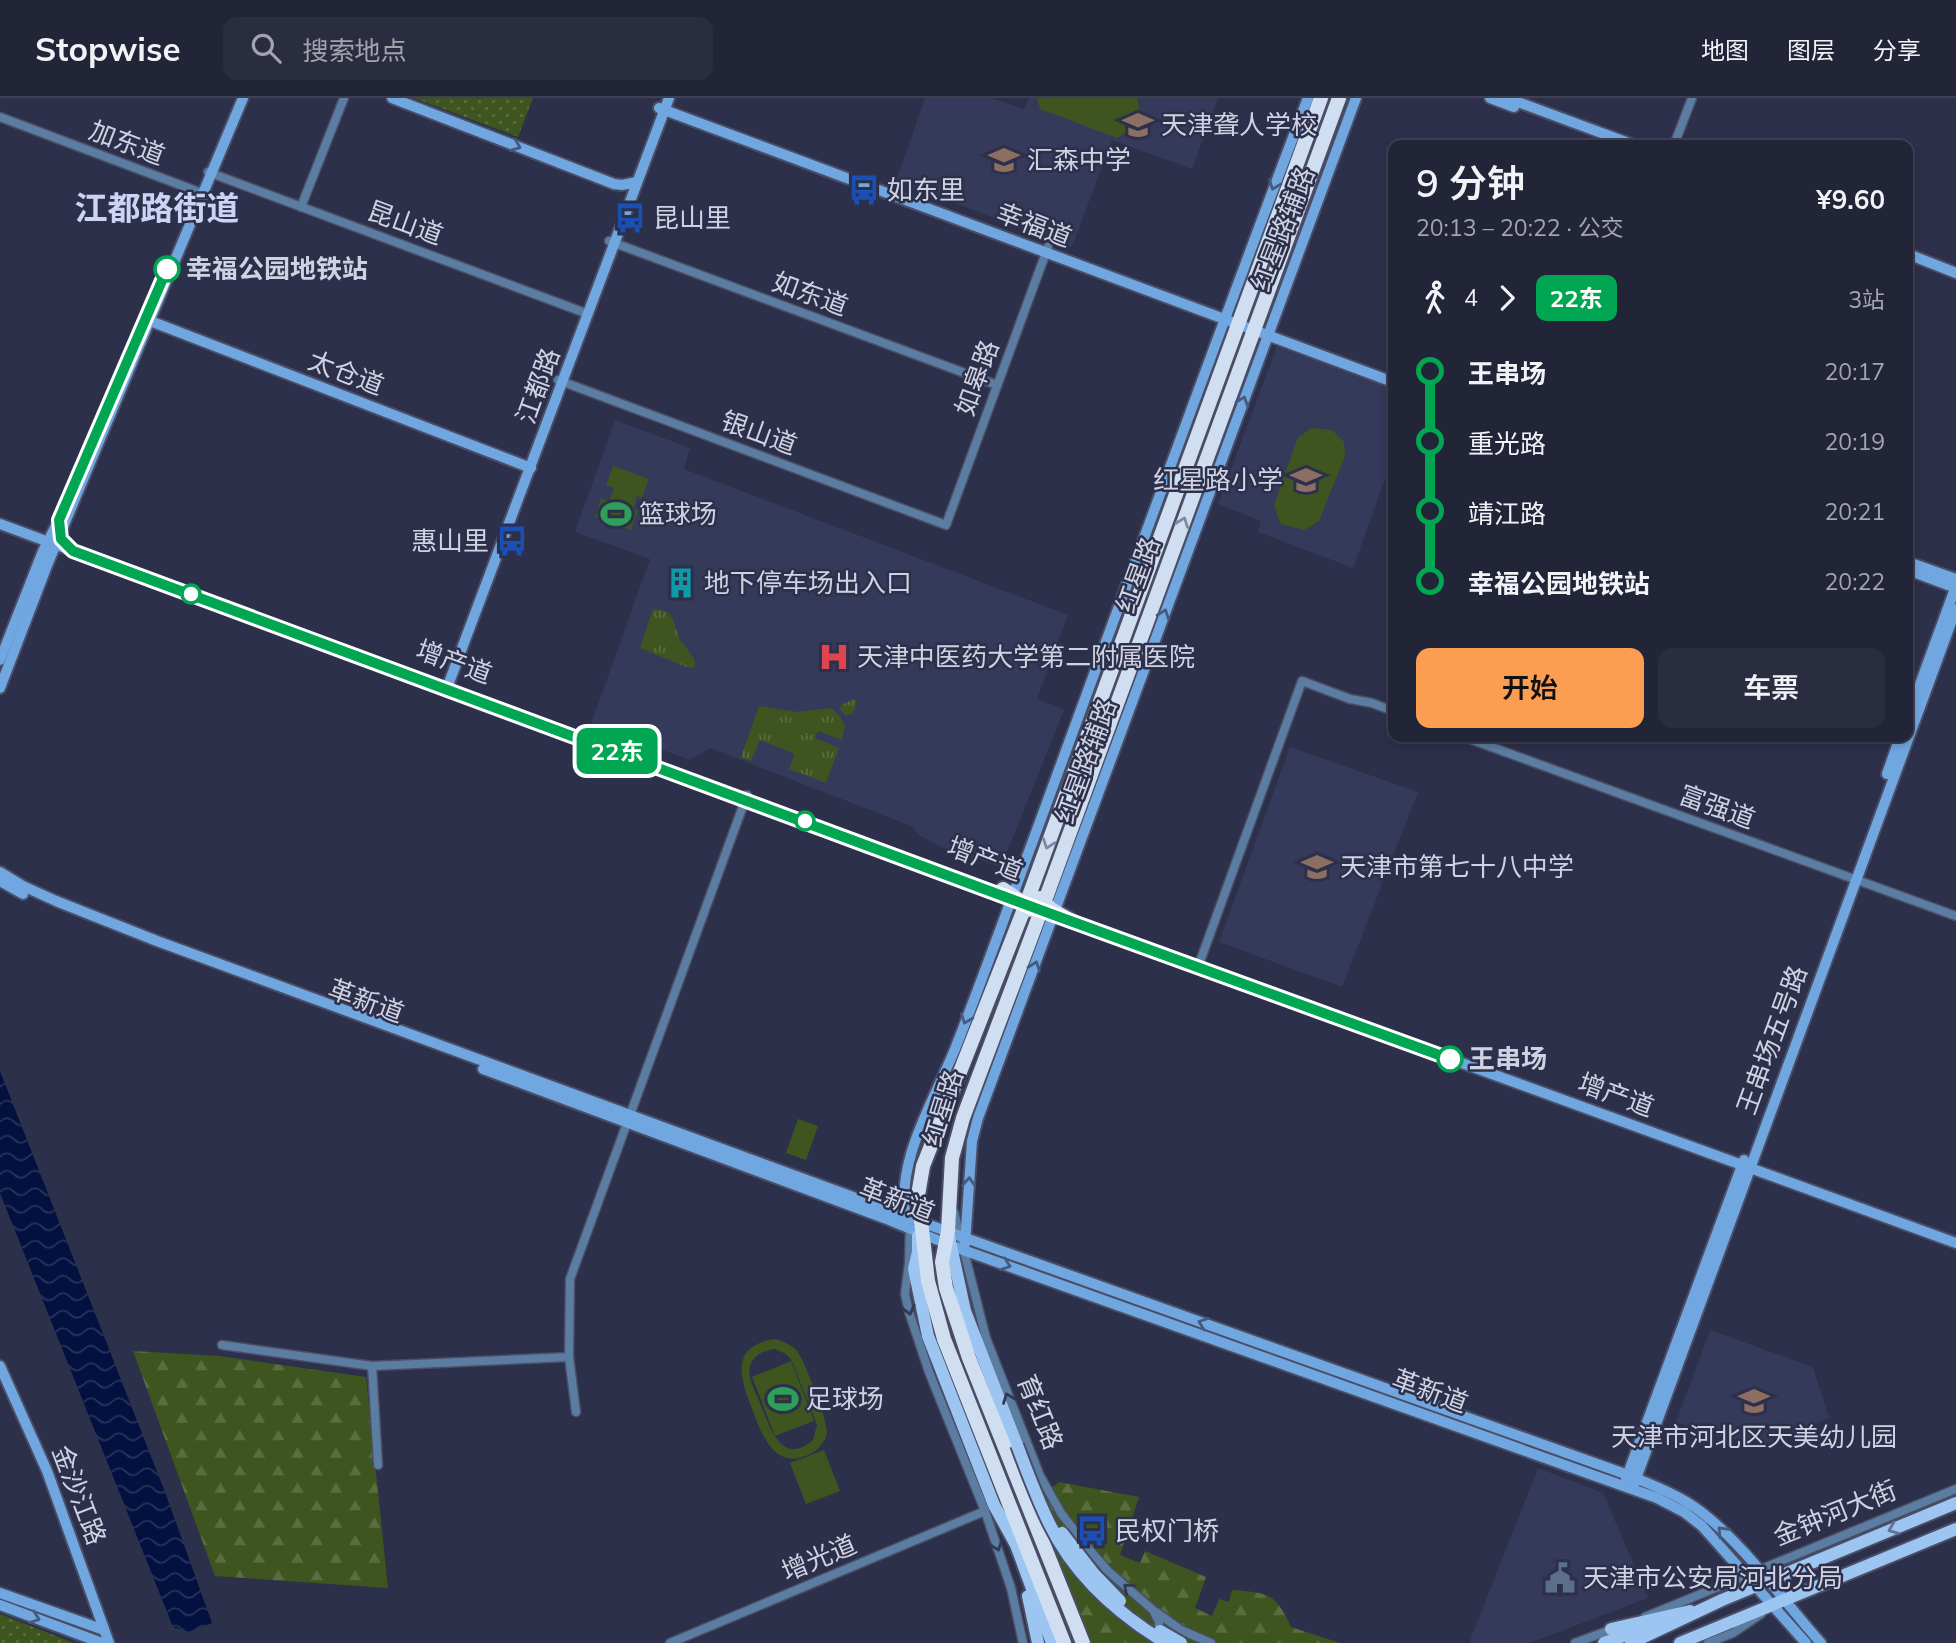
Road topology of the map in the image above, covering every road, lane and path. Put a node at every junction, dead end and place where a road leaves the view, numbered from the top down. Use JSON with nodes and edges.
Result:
{"nodes":[{"id":1,"x":241,"y":98,"type":"edge"},
{"id":2,"x":344,"y":98,"type":"edge"},
{"id":3,"x":392,"y":98,"type":"edge"},
{"id":4,"x":1308,"y":98,"type":"edge"},
{"id":5,"x":1321,"y":98,"type":"edge"},
{"id":6,"x":1339,"y":98,"type":"edge"},
{"id":7,"x":1356,"y":98,"type":"edge"},
{"id":8,"x":1490,"y":98,"type":"edge"},
{"id":9,"x":1507,"y":98,"type":"edge"},
{"id":10,"x":1692,"y":98,"type":"edge"},
{"id":11,"x":666,"y":106,"type":"edge"},
{"id":12,"x":0,"y":117,"type":"edge"},
{"id":13,"x":1603,"y":140,"type":"edge"},
{"id":14,"x":1620,"y":140,"type":"edge"},
{"id":15,"x":1676,"y":140,"type":"edge"},
{"id":16,"x":210,"y":173,"type":"junction"},
{"id":17,"x":634,"y":183,"type":"junction"},
{"id":18,"x":614,"y":184,"type":"junction"},
{"id":19,"x":199,"y":192,"type":"junction"},
{"id":20,"x":624,"y":201,"type":"junction"},
{"id":21,"x":301,"y":207,"type":"junction"},
{"id":22,"x":612,"y":242,"type":"junction"},
{"id":23,"x":1913,"y":249,"type":"edge"},
{"id":24,"x":1047,"y":250,"type":"junction"},
{"id":25,"x":1913,"y":256,"type":"edge"},
{"id":26,"x":1956,"y":265,"type":"edge"},
{"id":27,"x":1956,"y":273,"type":"edge"},
{"id":28,"x":585,"y":313,"type":"junction"},
{"id":29,"x":1231,"y":319,"type":"junction"},
{"id":30,"x":147,"y":320,"type":"junction"},
{"id":31,"x":1253,"y":328,"type":"junction"},
{"id":32,"x":1268,"y":334,"type":"junction"},
{"id":33,"x":1388,"y":374,"type":"edge"},
{"id":34,"x":561,"y":381,"type":"junction"},
{"id":35,"x":1388,"y":381,"type":"edge"},
{"id":36,"x":997,"y":385,"type":"junction"},
{"id":37,"x":529,"y":467,"type":"junction"},
{"id":38,"x":0,"y":521,"type":"edge"},
{"id":39,"x":62,"y":522,"type":"junction"},
{"id":40,"x":946,"y":525,"type":"joint"},
{"id":41,"x":60,"y":543,"type":"junction"},
{"id":42,"x":44,"y":561,"type":"junction"},
{"id":43,"x":1913,"y":564,"type":"edge"},
{"id":44,"x":1913,"y":572,"type":"edge"},
{"id":45,"x":1956,"y":585,"type":"edge"},
{"id":46,"x":1956,"y":609,"type":"edge"},
{"id":47,"x":0,"y":660,"type":"edge"},
{"id":48,"x":446,"y":681,"type":"junction"},
{"id":49,"x":0,"y":688,"type":"edge"},
{"id":50,"x":1913,"y":703,"type":"edge"},
{"id":51,"x":1388,"y":709,"type":"edge"},
{"id":52,"x":1913,"y":721,"type":"edge"},
{"id":53,"x":1478,"y":742,"type":"edge"},
{"id":54,"x":1898,"y":742,"type":"edge"},
{"id":55,"x":1905,"y":742,"type":"edge"},
{"id":56,"x":746,"y":797,"type":"junction"},
{"id":57,"x":0,"y":872,"type":"edge"},
{"id":58,"x":1852,"y":879,"type":"junction"},
{"id":59,"x":1035,"y":880,"type":"junction"},
{"id":60,"x":0,"y":881,"type":"edge"},
{"id":61,"x":1029,"y":901,"type":"junction"},
{"id":62,"x":1956,"y":916,"type":"edge"},
{"id":63,"x":1070,"y":918,"type":"joint"},
{"id":64,"x":1199,"y":965,"type":"junction"},
{"id":65,"x":627,"y":1119,"type":"junction"},
{"id":66,"x":1746,"y":1164,"type":"junction"},
{"id":67,"x":915,"y":1225,"type":"junction"},
{"id":68,"x":954,"y":1239,"type":"junction"},
{"id":69,"x":1956,"y":1240,"type":"edge"},
{"id":70,"x":965,"y":1250,"type":"junction"},
{"id":71,"x":222,"y":1345,"type":"dead end"},
{"id":72,"x":975,"y":1356,"type":"junction"},
{"id":73,"x":569,"y":1357,"type":"junction"},
{"id":74,"x":0,"y":1366,"type":"edge"},
{"id":75,"x":372,"y":1366,"type":"junction"},
{"id":76,"x":947,"y":1366,"type":"junction"},
{"id":77,"x":0,"y":1375,"type":"edge"},
{"id":78,"x":576,"y":1412,"type":"dead end"},
{"id":79,"x":378,"y":1465,"type":"dead end"},
{"id":80,"x":1630,"y":1482,"type":"junction"},
{"id":81,"x":1956,"y":1489,"type":"edge"},
{"id":82,"x":1040,"y":1500,"type":"junction"},
{"id":83,"x":1956,"y":1503,"type":"edge"},
{"id":84,"x":985,"y":1511,"type":"junction"},
{"id":85,"x":1956,"y":1529,"type":"edge"},
{"id":86,"x":1016,"y":1545,"type":"junction"},
{"id":87,"x":1752,"y":1572,"type":"junction"},
{"id":88,"x":1762,"y":1584,"type":"junction"},
{"id":89,"x":0,"y":1592,"type":"edge"},
{"id":90,"x":1779,"y":1603,"type":"junction"},
{"id":91,"x":0,"y":1605,"type":"edge"},
{"id":92,"x":1701,"y":1609,"type":"junction"},
{"id":93,"x":1153,"y":1610,"type":"junction"},
{"id":94,"x":1795,"y":1623,"type":"junction"},
{"id":95,"x":1724,"y":1626,"type":"junction"},
{"id":96,"x":1178,"y":1628,"type":"junction"},
{"id":97,"x":1812,"y":1628,"type":"dead end"},
{"id":98,"x":1611,"y":1629,"type":"junction"},
{"id":99,"x":70,"y":1631,"type":"junction"},
{"id":100,"x":1162,"y":1638,"type":"edge"},
{"id":101,"x":103,"y":1639,"type":"edge"},
{"id":102,"x":1805,"y":1640,"type":"edge"},
{"id":103,"x":89,"y":1643,"type":"edge"},
{"id":104,"x":670,"y":1643,"type":"edge"},
{"id":105,"x":1023,"y":1643,"type":"edge"},
{"id":106,"x":1038,"y":1643,"type":"edge"},
{"id":107,"x":1052,"y":1643,"type":"edge"},
{"id":108,"x":1064,"y":1643,"type":"edge"},
{"id":109,"x":1083,"y":1643,"type":"edge"},
{"id":110,"x":1153,"y":1643,"type":"edge"},
{"id":111,"x":1181,"y":1643,"type":"edge"},
{"id":112,"x":1211,"y":1643,"type":"edge"},
{"id":113,"x":1575,"y":1643,"type":"edge"},
{"id":114,"x":1604,"y":1643,"type":"edge"},
{"id":115,"x":1631,"y":1643,"type":"edge"},
{"id":116,"x":1680,"y":1643,"type":"edge"},
{"id":117,"x":1689,"y":1643,"type":"edge"},
{"id":118,"x":1708,"y":1643,"type":"edge"},
{"id":119,"x":1821,"y":1643,"type":"edge"}],
"edges":[{"from":1,"to":16,"type":"street"},
{"from":2,"to":21,"type":"street"},
{"from":3,"to":18,"type":"street","one_way":true},
{"from":4,"to":29,"type":"street","name":"红星路辅路","one_way":true},
{"from":5,"to":29,"type":"highway","name":"红星路"},
{"from":6,"to":31,"type":"highway","name":"红星路"},
{"from":7,"to":32,"type":"street","name":"红星路辅路"},
{"from":8,"to":13,"type":"street"},
{"from":9,"to":14,"type":"street"},
{"from":10,"to":15,"type":"street"},
{"from":11,"to":17,"type":"street","name":"江都路"},
{"from":11,"to":24,"type":"street","name":"幸福道"},
{"from":12,"to":19,"type":"street","name":"加东道"},
{"from":16,"to":19,"type":"street"},
{"from":16,"to":21,"type":"street","name":"昆山道"},
{"from":16,"to":30,"type":"street"},
{"from":17,"to":18,"type":"street"},
{"from":17,"to":20,"type":"street","name":"江都路"},
{"from":17,"to":22,"type":"street","name":"江都路"},
{"from":18,"to":20,"type":"street"},
{"from":19,"to":30,"type":"street"},
{"from":20,"to":22,"type":"street","name":"江都路"},
{"from":21,"to":28,"type":"street","name":"昆山道"},
{"from":22,"to":28,"type":"street","name":"江都路"},
{"from":22,"to":36,"type":"street","name":"如东道"},
{"from":23,"to":26,"type":"street"},
{"from":24,"to":29,"type":"street","name":"幸福道"},
{"from":24,"to":36,"type":"street","name":"如皋路"},
{"from":25,"to":27,"type":"street"},
{"from":28,"to":34,"type":"street","name":"江都路"},
{"from":29,"to":31,"type":"street","name":"幸福道"},
{"from":29,"to":59,"type":"highway","name":"红星路","one_way":true},
{"from":29,"to":61,"type":"street","name":"红星路辅路"},
{"from":30,"to":37,"type":"street","name":"太仓道"},
{"from":30,"to":39,"type":"street"},
{"from":31,"to":32,"type":"street","name":"幸福道"},
{"from":61,"to":31,"type":"highway","name":"红星路","one_way":true},
{"from":32,"to":33,"type":"street","name":"幸福道"},
{"from":32,"to":35,"type":"street","name":"幸福道"},
{"from":61,"to":32,"type":"street","name":"红星路辅路","one_way":true},
{"from":34,"to":37,"type":"street","name":"江都路"},
{"from":34,"to":40,"type":"street","name":"银山道"},
{"from":36,"to":40,"type":"street","name":"如皋路"},
{"from":37,"to":48,"type":"street","name":"江都路"},
{"from":38,"to":41,"type":"street","name":"增产道"},
{"from":39,"to":41,"type":"street"},
{"from":39,"to":41,"type":"street"},
{"from":41,"to":42,"type":"street"},
{"from":41,"to":42,"type":"street"},
{"from":41,"to":48,"type":"street","name":"增产道"},
{"from":42,"to":47,"type":"street"},
{"from":42,"to":49,"type":"street"},
{"from":43,"to":45,"type":"street"},
{"from":44,"to":45,"type":"street"},
{"from":45,"to":50,"type":"street"},
{"from":46,"to":52,"type":"street","name":"王串场五号路"},
{"from":48,"to":56,"type":"street","name":"增产道"},
{"from":51,"to":64,"type":"street"},
{"from":53,"to":58,"type":"street","name":"富强道"},
{"from":54,"to":58,"type":"street","name":"王串场五号路"},
{"from":55,"to":58,"type":"street","name":"王串场五号路"},
{"from":56,"to":61,"type":"street","name":"增产道"},
{"from":56,"to":65,"type":"street"},
{"from":57,"to":65,"type":"street","name":"革新道"},
{"from":58,"to":62,"type":"street","name":"富强道"},
{"from":58,"to":66,"type":"street","name":"王串场五号路"},
{"from":59,"to":61,"type":"highway"},
{"from":59,"to":61,"type":"highway"},
{"from":60,"to":65,"type":"street","name":"革新道"},
{"from":61,"to":63,"type":"highway"},
{"from":61,"to":67,"type":"highway","name":"红星路"},
{"from":61,"to":67,"type":"street","name":"红星路辅路","one_way":true},
{"from":68,"to":61,"type":"street","name":"红星路辅路","one_way":true},
{"from":61,"to":68,"type":"highway","name":"红星路"},
{"from":63,"to":64,"type":"street","name":"增产道"},
{"from":64,"to":66,"type":"street","name":"增产道"},
{"from":65,"to":67,"type":"street","name":"革新道"},
{"from":65,"to":73,"type":"street"},
{"from":66,"to":69,"type":"street","name":"增产道"},
{"from":66,"to":80,"type":"street","name":"王串场五号路"},
{"from":67,"to":68,"type":"street","name":"革新道"},
{"from":67,"to":76,"type":"highway"},
{"from":67,"to":84,"type":"street","one_way":true},
{"from":68,"to":70,"type":"street","name":"革新道"},
{"from":68,"to":72,"type":"highway","name":"育红路"},
{"from":80,"to":68,"type":"street","name":"革新道","one_way":true},
{"from":70,"to":80,"type":"street","name":"革新道","one_way":true},
{"from":93,"to":70,"type":"street","name":"育红路","one_way":true},
{"from":71,"to":75,"type":"street"},
{"from":72,"to":82,"type":"main road","bridge":true},
{"from":72,"to":109,"type":"highway","name":"育红路"},
{"from":73,"to":75,"type":"street"},
{"from":73,"to":78,"type":"street"},
{"from":74,"to":101,"type":"street","name":"金沙江路"},
{"from":75,"to":79,"type":"street"},
{"from":76,"to":86,"type":"main road"},
{"from":76,"to":108,"type":"highway"},
{"from":77,"to":101,"type":"street","name":"金沙江路"},
{"from":80,"to":87,"type":"street","name":"革新道"},
{"from":81,"to":87,"type":"street","name":"金钟河大街"},
{"from":82,"to":100,"type":"main road","bridge":true},
{"from":82,"to":111,"type":"main road","bridge":true},
{"from":83,"to":88,"type":"main road","name":"金钟河大街","one_way":true},
{"from":84,"to":104,"type":"street","name":"增光道"},
{"from":84,"to":105,"type":"street","one_way":true},
{"from":85,"to":90,"type":"main road"},
{"from":86,"to":106,"type":"main road"},
{"from":86,"to":107,"type":"main road"},
{"from":87,"to":88,"type":"street","name":"革新道"},
{"from":87,"to":98,"type":"street","name":"金钟河大街"},
{"from":88,"to":90,"type":"street","name":"革新道"},
{"from":88,"to":92,"type":"main road","name":"金钟河大街"},
{"from":89,"to":101,"type":"street"},
{"from":90,"to":94,"type":"street","name":"革新道"},
{"from":90,"to":95,"type":"main road"},
{"from":90,"to":118,"type":"street"},
{"from":91,"to":99,"type":"street","one_way":true},
{"from":92,"to":98,"type":"main road"},
{"from":92,"to":114,"type":"main road"},
{"from":92,"to":115,"type":"main road","name":"金钟河大街"},
{"from":93,"to":96,"type":"street","name":"育红路"},
{"from":93,"to":100,"type":"street"},
{"from":94,"to":97,"type":"street"},
{"from":94,"to":102,"type":"street"},
{"from":94,"to":119,"type":"street"},
{"from":95,"to":116,"type":"main road"},
{"from":95,"to":117,"type":"main road"},
{"from":96,"to":100,"type":"street"},
{"from":96,"to":112,"type":"street","name":"育红路"},
{"from":98,"to":113,"type":"street","name":"金钟河大街"},
{"from":99,"to":101,"type":"street"},
{"from":99,"to":103,"type":"street"},
{"from":100,"to":110,"type":"street"}]}
